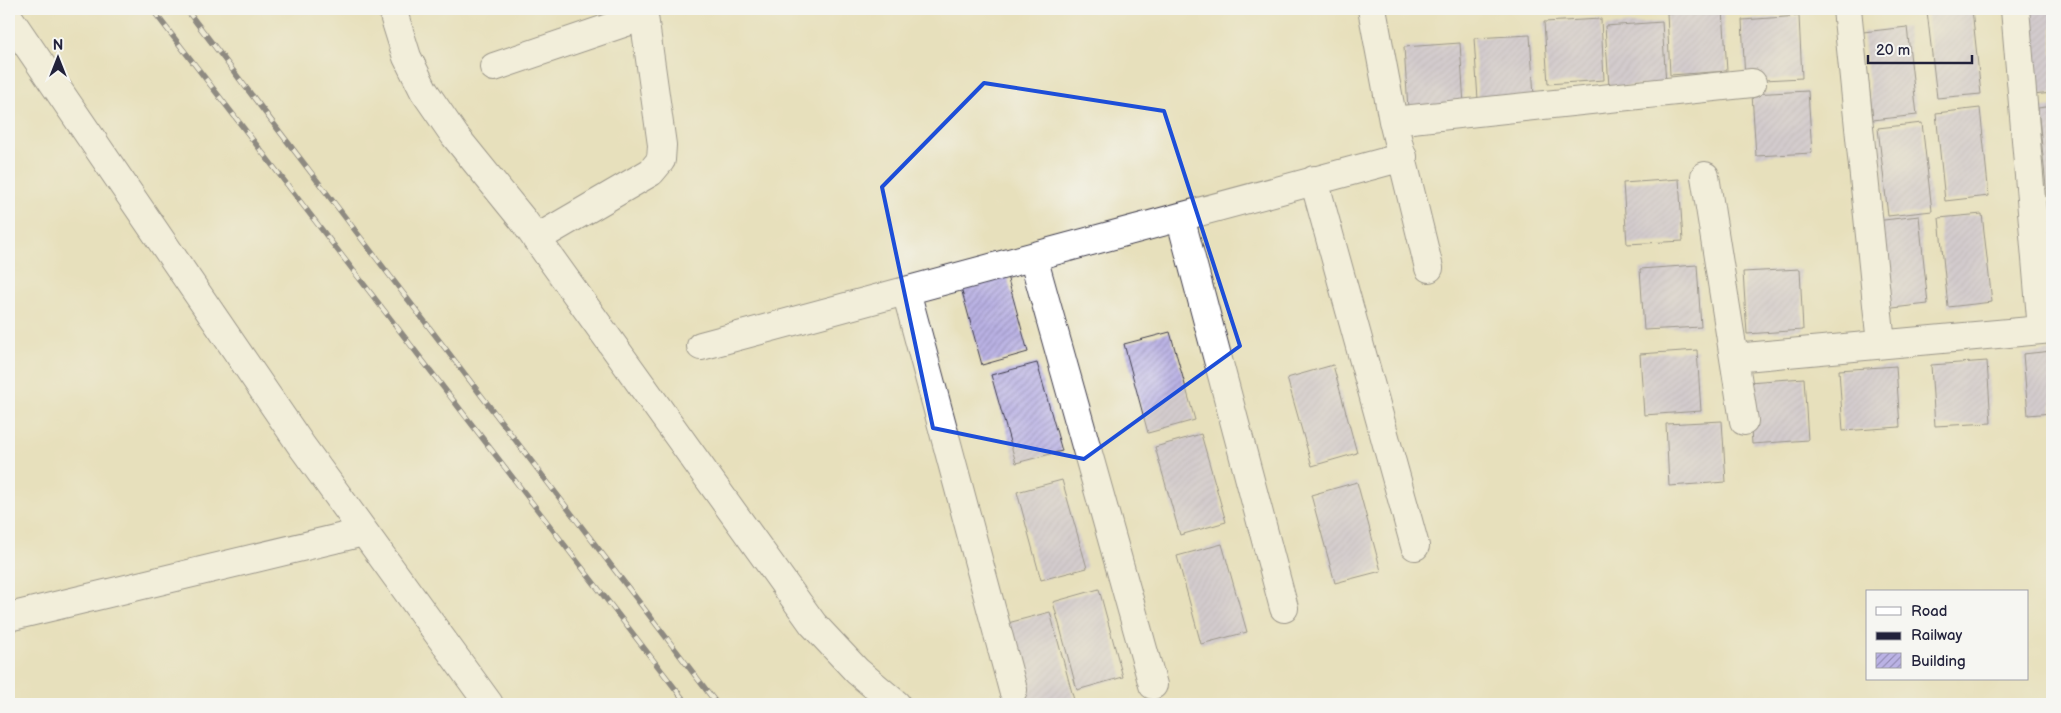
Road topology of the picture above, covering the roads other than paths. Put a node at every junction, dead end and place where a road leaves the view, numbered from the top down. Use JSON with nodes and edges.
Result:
{"nodes":[{"id":1,"x":392,"y":9,"type":"edge"},
{"id":2,"x":1372,"y":9,"type":"edge"},
{"id":3,"x":1847,"y":9,"type":"edge"},
{"id":4,"x":2015,"y":9,"type":"edge"},
{"id":5,"x":644,"y":13,"type":"edge"},
{"id":6,"x":9,"y":18,"type":"edge"},
{"id":7,"x":494,"y":67,"type":"dead end"},
{"id":8,"x":1752,"y":83,"type":"dead end"},
{"id":9,"x":1393,"y":122,"type":"junction"},
{"id":10,"x":1403,"y":157,"type":"junction"},
{"id":11,"x":1705,"y":176,"type":"dead end"},
{"id":12,"x":1314,"y":180,"type":"junction"},
{"id":13,"x":1180,"y":217,"type":"junction"},
{"id":14,"x":536,"y":239,"type":"junction"},
{"id":15,"x":1033,"y":256,"type":"junction"},
{"id":16,"x":1429,"y":268,"type":"dead end"},
{"id":17,"x":906,"y":291,"type":"junction"},
{"id":18,"x":2047,"y":329,"type":"edge"},
{"id":19,"x":1881,"y":344,"type":"junction"},
{"id":20,"x":701,"y":346,"type":"dead end"},
{"id":21,"x":1734,"y":358,"type":"junction"},
{"id":22,"x":1744,"y":421,"type":"dead end"},
{"id":23,"x":364,"y":532,"type":"junction"},
{"id":24,"x":1414,"y":546,"type":"dead end"},
{"id":25,"x":1284,"y":608,"type":"dead end"},
{"id":26,"x":9,"y":617,"type":"edge"},
{"id":27,"x":1153,"y":685,"type":"dead end"},
{"id":28,"x":1013,"y":690,"type":"dead end"},
{"id":29,"x":489,"y":704,"type":"edge"},
{"id":30,"x":896,"y":704,"type":"edge"}],
"edges":[{"from":1,"to":14,"type":"street"},
{"from":2,"to":9,"type":"street"},
{"from":3,"to":19,"type":"street"},
{"from":4,"to":18,"type":"street"},
{"from":5,"to":7,"type":"street"},
{"from":5,"to":14,"type":"street"},
{"from":6,"to":23,"type":"street"},
{"from":8,"to":9,"type":"street"},
{"from":9,"to":10,"type":"street"},
{"from":10,"to":12,"type":"street"},
{"from":10,"to":16,"type":"street"},
{"from":11,"to":21,"type":"street"},
{"from":12,"to":13,"type":"street"},
{"from":12,"to":24,"type":"street"},
{"from":13,"to":15,"type":"street"},
{"from":13,"to":25,"type":"street"},
{"from":14,"to":30,"type":"street"},
{"from":15,"to":17,"type":"street"},
{"from":15,"to":27,"type":"street"},
{"from":17,"to":20,"type":"street"},
{"from":17,"to":28,"type":"street"},
{"from":18,"to":19,"type":"street"},
{"from":19,"to":21,"type":"street"},
{"from":21,"to":22,"type":"street"},
{"from":23,"to":26,"type":"street"},
{"from":23,"to":29,"type":"street"}]}
